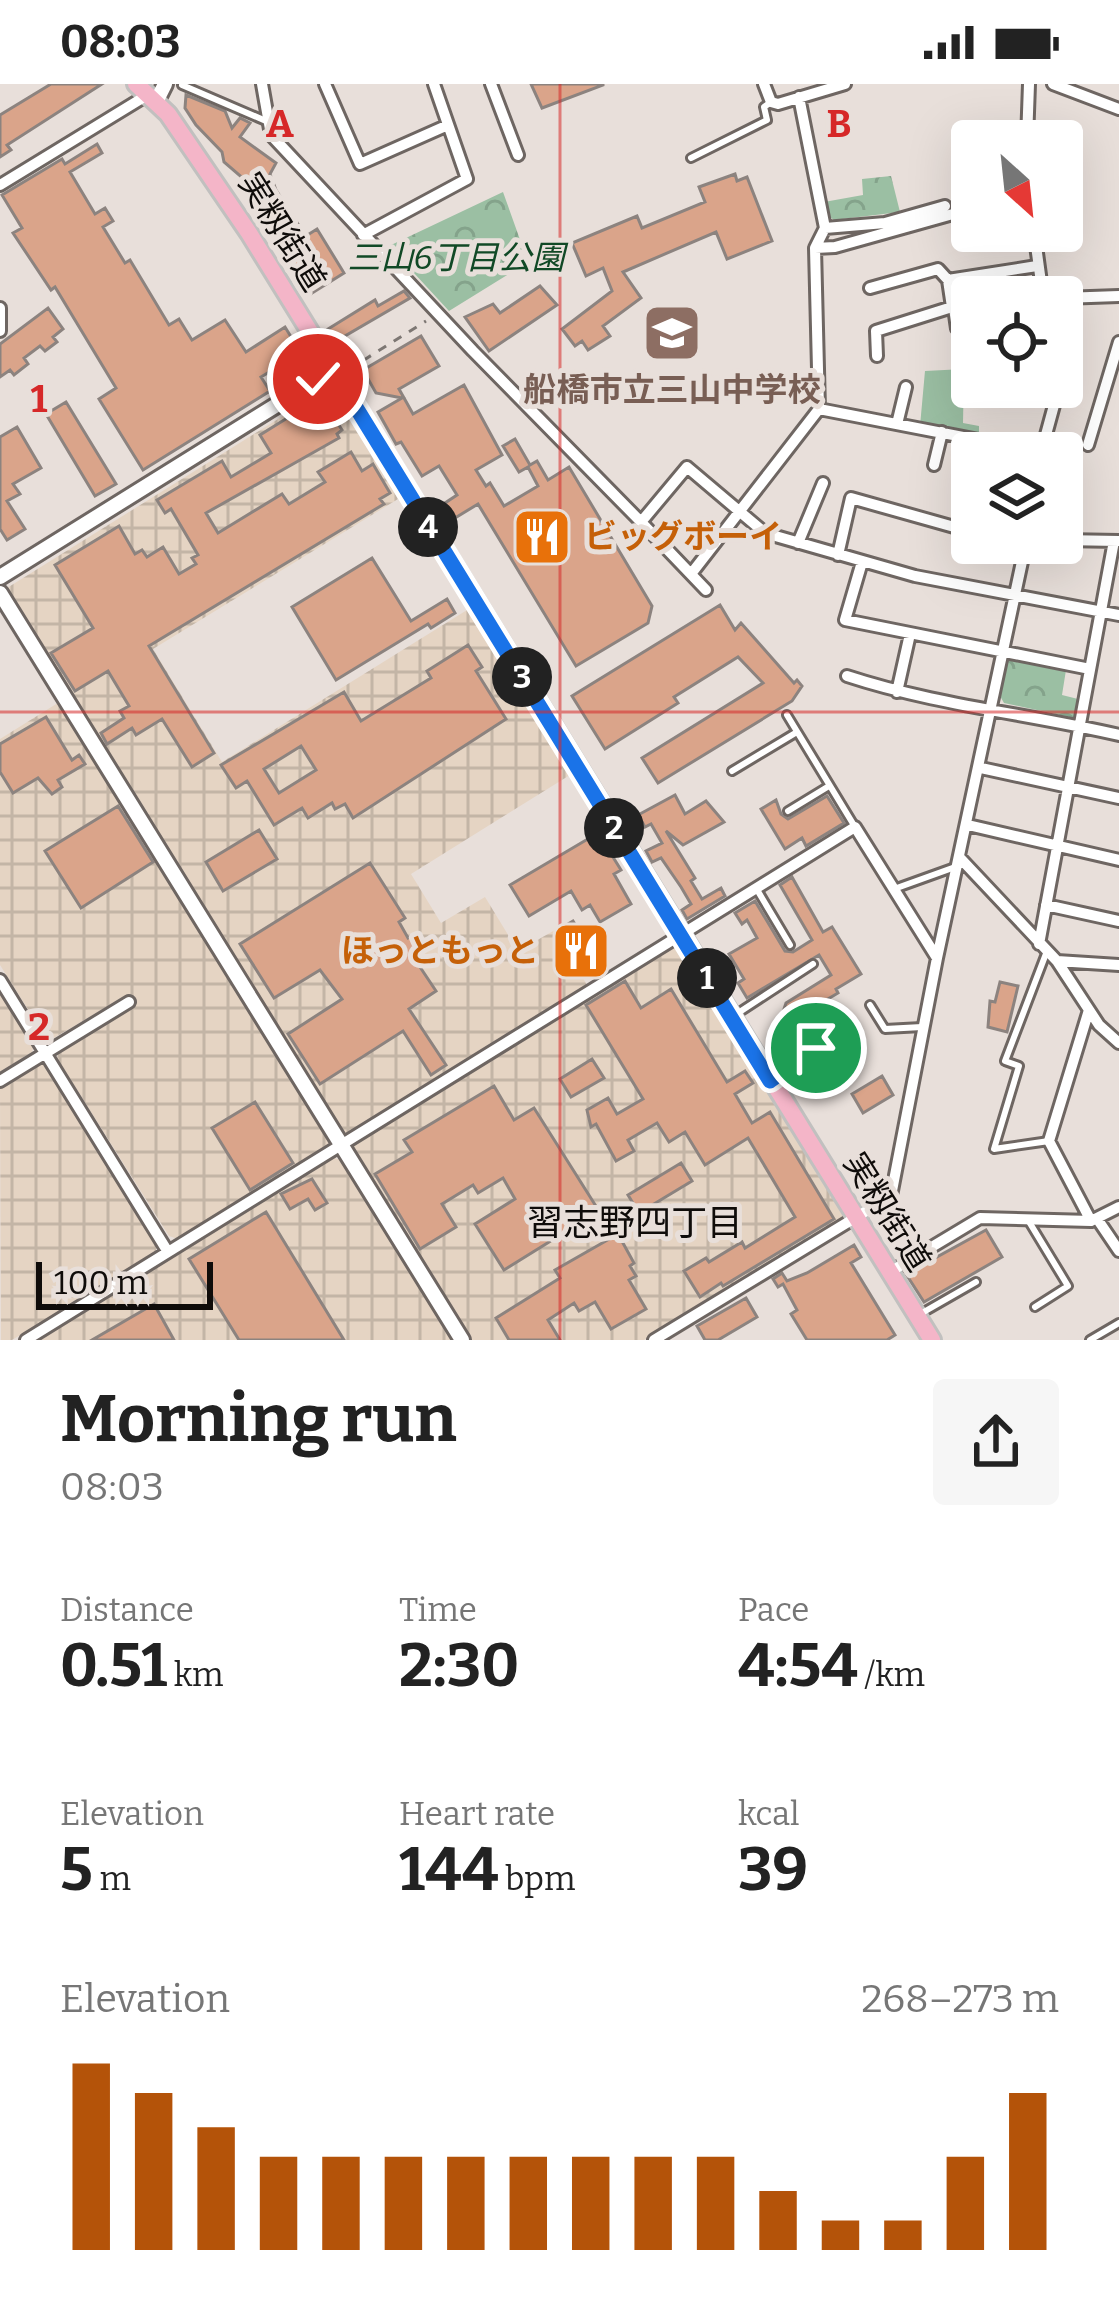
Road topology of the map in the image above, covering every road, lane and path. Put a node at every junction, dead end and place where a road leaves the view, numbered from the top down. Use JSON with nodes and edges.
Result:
{"nodes":[{"id":1,"x":262,"y":84,"type":"edge"},
{"id":2,"x":325,"y":84,"type":"edge"},
{"id":3,"x":434,"y":84,"type":"edge"},
{"id":4,"x":490,"y":84,"type":"edge"},
{"id":5,"x":764,"y":84,"type":"edge"},
{"id":6,"x":844,"y":84,"type":"edge"},
{"id":7,"x":1029,"y":84,"type":"edge"},
{"id":8,"x":1053,"y":84,"type":"edge"},
{"id":9,"x":182,"y":85,"type":"edge"},
{"id":10,"x":152,"y":91,"type":"edge"},
{"id":11,"x":800,"y":98,"type":"junction"},
{"id":12,"x":771,"y":103,"type":"junction"},
{"id":13,"x":1119,"y":109,"type":"edge"},
{"id":14,"x":1028,"y":120,"type":"edge"},
{"id":15,"x":266,"y":121,"type":"junction"},
{"id":16,"x":448,"y":125,"type":"junction"},
{"id":17,"x":518,"y":155,"type":"dead end"},
{"id":18,"x":691,"y":158,"type":"dead end"},
{"id":19,"x":0,"y":185,"type":"edge"},
{"id":20,"x":945,"y":206,"type":"dead end"},
{"id":21,"x":951,"y":215,"type":"edge"},
{"id":22,"x":825,"y":228,"type":"junction"},
{"id":23,"x":363,"y":235,"type":"junction"},
{"id":24,"x":815,"y":248,"type":"junction"},
{"id":25,"x":1036,"y":252,"type":"edge"},
{"id":26,"x":1037,"y":266,"type":"junction"},
{"id":27,"x":1039,"y":276,"type":"edge"},
{"id":28,"x":948,"y":280,"type":"junction"},
{"id":29,"x":870,"y":288,"type":"dead end"},
{"id":30,"x":1119,"y":296,"type":"edge"},
{"id":31,"x":1083,"y":297,"type":"edge"},
{"id":32,"x":951,"y":300,"type":"edge"},
{"id":33,"x":951,"y":307,"type":"edge"},
{"id":34,"x":0,"y":308,"type":"edge"},
{"id":35,"x":432,"y":316,"type":"dead end"},
{"id":36,"x":0,"y":331,"type":"edge"},
{"id":37,"x":1119,"y":342,"type":"edge"},
{"id":38,"x":877,"y":356,"type":"dead end"},
{"id":39,"x":340,"y":370,"type":"junction"},
{"id":40,"x":906,"y":387,"type":"dead end"},
{"id":41,"x":819,"y":409,"type":"junction"},
{"id":42,"x":897,"y":424,"type":"junction"},
{"id":43,"x":942,"y":432,"type":"junction"},
{"id":44,"x":951,"y":434,"type":"edge"},
{"id":45,"x":1088,"y":445,"type":"dead end"},
{"id":46,"x":934,"y":465,"type":"dead end"},
{"id":47,"x":824,"y":483,"type":"dead end"},
{"id":48,"x":740,"y":513,"type":"junction"},
{"id":49,"x":641,"y":522,"type":"junction"},
{"id":50,"x":951,"y":526,"type":"edge"},
{"id":51,"x":1083,"y":540,"type":"edge"},
{"id":52,"x":1116,"y":541,"type":"edge"},
{"id":53,"x":797,"y":543,"type":"junction"},
{"id":54,"x":838,"y":556,"type":"junction"},
{"id":55,"x":862,"y":562,"type":"junction"},
{"id":56,"x":1022,"y":564,"type":"edge"},
{"id":57,"x":691,"y":574,"type":"junction"},
{"id":58,"x":0,"y":577,"type":"edge"},
{"id":59,"x":706,"y":590,"type":"dead end"},
{"id":60,"x":0,"y":593,"type":"edge"},
{"id":61,"x":1016,"y":594,"type":"junction"},
{"id":62,"x":1101,"y":611,"type":"junction"},
{"id":63,"x":1119,"y":615,"type":"edge"},
{"id":64,"x":910,"y":634,"type":"junction"},
{"id":65,"x":1003,"y":652,"type":"junction"},
{"id":66,"x":1090,"y":669,"type":"junction"},
{"id":67,"x":848,"y":676,"type":"dead end"},
{"id":68,"x":897,"y":692,"type":"junction"},
{"id":69,"x":993,"y":708,"type":"junction"},
{"id":70,"x":787,"y":715,"type":"dead end"},
{"id":71,"x":1079,"y":726,"type":"junction"},
{"id":72,"x":797,"y":732,"type":"junction"},
{"id":73,"x":1119,"y":735,"type":"edge"},
{"id":74,"x":981,"y":768,"type":"junction"},
{"id":75,"x":732,"y":771,"type":"dead end"},
{"id":76,"x":829,"y":786,"type":"junction"},
{"id":77,"x":1068,"y":787,"type":"junction"},
{"id":78,"x":1119,"y":798,"type":"edge"},
{"id":79,"x":788,"y":811,"type":"dead end"},
{"id":80,"x":968,"y":825,"type":"junction"},
{"id":81,"x":855,"y":827,"type":"junction"},
{"id":82,"x":1057,"y":846,"type":"junction"},
{"id":83,"x":1119,"y":860,"type":"edge"},
{"id":84,"x":959,"y":862,"type":"junction"},
{"id":85,"x":756,"y":888,"type":"junction"},
{"id":86,"x":894,"y":889,"type":"junction"},
{"id":87,"x":1046,"y":905,"type":"junction"},
{"id":88,"x":1119,"y":921,"type":"edge"},
{"id":89,"x":680,"y":935,"type":"junction"},
{"id":90,"x":790,"y":945,"type":"dead end"},
{"id":91,"x":1043,"y":947,"type":"junction"},
{"id":92,"x":937,"y":958,"type":"junction"},
{"id":93,"x":1057,"y":961,"type":"junction"},
{"id":94,"x":813,"y":964,"type":"dead end"},
{"id":95,"x":1119,"y":965,"type":"edge"},
{"id":96,"x":0,"y":980,"type":"edge"},
{"id":97,"x":129,"y":1002,"type":"dead end"},
{"id":98,"x":870,"y":1005,"type":"dead end"},
{"id":99,"x":1089,"y":1010,"type":"junction"},
{"id":100,"x":731,"y":1017,"type":"junction"},
{"id":101,"x":922,"y":1027,"type":"junction"},
{"id":102,"x":1119,"y":1043,"type":"edge"},
{"id":103,"x":816,"y":1048,"type":"dead end"},
{"id":104,"x":46,"y":1053,"type":"junction"},
{"id":105,"x":0,"y":1081,"type":"edge"},
{"id":106,"x":770,"y":1081,"type":"junction"},
{"id":107,"x":1049,"y":1141,"type":"junction"},
{"id":108,"x":340,"y":1145,"type":"junction"},
{"id":109,"x":1119,"y":1207,"type":"edge"},
{"id":110,"x":856,"y":1218,"type":"junction"},
{"id":111,"x":1028,"y":1220,"type":"junction"},
{"id":112,"x":1095,"y":1220,"type":"junction"},
{"id":113,"x":1119,"y":1251,"type":"edge"},
{"id":114,"x":168,"y":1252,"type":"junction"},
{"id":115,"x":890,"y":1272,"type":"junction"},
{"id":116,"x":976,"y":1282,"type":"dead end"},
{"id":117,"x":1036,"y":1307,"type":"dead end"},
{"id":118,"x":917,"y":1316,"type":"junction"},
{"id":119,"x":1119,"y":1323,"type":"edge"},
{"id":120,"x":26,"y":1340,"type":"edge"},
{"id":121,"x":462,"y":1340,"type":"edge"},
{"id":122,"x":654,"y":1340,"type":"edge"},
{"id":123,"x":932,"y":1340,"type":"edge"},
{"id":124,"x":1090,"y":1340,"type":"edge"}],
"edges":[{"from":1,"to":15,"type":"street"},
{"from":2,"to":16,"type":"street"},
{"from":3,"to":16,"type":"street"},
{"from":4,"to":17,"type":"street"},
{"from":5,"to":12,"type":"street"},
{"from":6,"to":11,"type":"street"},
{"from":7,"to":14,"type":"street"},
{"from":8,"to":13,"type":"street"},
{"from":9,"to":15,"type":"lane"},
{"from":10,"to":19,"type":"street"},
{"from":10,"to":39,"type":"main road","name":"実籾街道"},
{"from":11,"to":12,"type":"street"},
{"from":11,"to":22,"type":"street"},
{"from":12,"to":18,"type":"lane"},
{"from":15,"to":23,"type":"street"},
{"from":16,"to":23,"type":"street"},
{"from":20,"to":22,"type":"street"},
{"from":21,"to":24,"type":"street"},
{"from":22,"to":24,"type":"street"},
{"from":23,"to":49,"type":"street"},
{"from":24,"to":41,"type":"street"},
{"from":25,"to":26,"type":"street"},
{"from":26,"to":27,"type":"street"},
{"from":26,"to":28,"type":"street"},
{"from":28,"to":29,"type":"street"},
{"from":28,"to":32,"type":"street"},
{"from":30,"to":31,"type":"street"},
{"from":33,"to":38,"type":"street"},
{"from":34,"to":36,"type":"street"},
{"from":35,"to":39,"type":"path"},
{"from":37,"to":45,"type":"street"},
{"from":39,"to":58,"type":"street"},
{"from":39,"to":89,"type":"main road","name":"実籾街道"},
{"from":40,"to":42,"type":"street"},
{"from":41,"to":42,"type":"street"},
{"from":41,"to":48,"type":"street"},
{"from":42,"to":43,"type":"street"},
{"from":43,"to":44,"type":"street"},
{"from":43,"to":46,"type":"street"},
{"from":47,"to":53,"type":"street"},
{"from":48,"to":49,"type":"street"},
{"from":48,"to":53,"type":"street"},
{"from":48,"to":57,"type":"street"},
{"from":49,"to":57,"type":"street"},
{"from":50,"to":54,"type":"street"},
{"from":51,"to":52,"type":"street"},
{"from":52,"to":62,"type":"street"},
{"from":53,"to":54,"type":"street"},
{"from":54,"to":55,"type":"street"},
{"from":55,"to":61,"type":"street"},
{"from":55,"to":64,"type":"street"},
{"from":56,"to":61,"type":"street"},
{"from":57,"to":59,"type":"street"},
{"from":60,"to":108,"type":"street"},
{"from":61,"to":62,"type":"street"},
{"from":61,"to":65,"type":"street"},
{"from":62,"to":63,"type":"street"},
{"from":62,"to":66,"type":"street"},
{"from":64,"to":65,"type":"street"},
{"from":64,"to":68,"type":"street"},
{"from":65,"to":66,"type":"street"},
{"from":65,"to":69,"type":"street"},
{"from":66,"to":71,"type":"street"},
{"from":67,"to":68,"type":"street"},
{"from":68,"to":69,"type":"street"},
{"from":69,"to":71,"type":"street"},
{"from":69,"to":74,"type":"street"},
{"from":70,"to":72,"type":"lane"},
{"from":71,"to":73,"type":"street"},
{"from":71,"to":77,"type":"street"},
{"from":72,"to":75,"type":"lane"},
{"from":72,"to":76,"type":"lane"},
{"from":74,"to":77,"type":"street"},
{"from":74,"to":80,"type":"street"},
{"from":76,"to":79,"type":"lane"},
{"from":76,"to":81,"type":"lane"},
{"from":77,"to":78,"type":"street"},
{"from":77,"to":82,"type":"street"},
{"from":80,"to":82,"type":"street"},
{"from":80,"to":84,"type":"street"},
{"from":81,"to":85,"type":"street"},
{"from":81,"to":86,"type":"street"},
{"from":82,"to":83,"type":"street"},
{"from":82,"to":87,"type":"street"},
{"from":84,"to":86,"type":"lane"},
{"from":84,"to":91,"type":"street"},
{"from":84,"to":92,"type":"street"},
{"from":85,"to":89,"type":"street"},
{"from":85,"to":90,"type":"lane"},
{"from":86,"to":92,"type":"street"},
{"from":87,"to":88,"type":"street"},
{"from":87,"to":91,"type":"street"},
{"from":89,"to":100,"type":"main road","name":"実籾街道"},
{"from":89,"to":108,"type":"street"},
{"from":91,"to":93,"type":"street"},
{"from":91,"to":107,"type":"lane"},
{"from":92,"to":101,"type":"street"},
{"from":93,"to":95,"type":"street"},
{"from":93,"to":99,"type":"street"},
{"from":94,"to":100,"type":"lane"},
{"from":96,"to":104,"type":"street"},
{"from":97,"to":104,"type":"street"},
{"from":98,"to":101,"type":"lane"},
{"from":99,"to":102,"type":"street"},
{"from":99,"to":107,"type":"street"},
{"from":100,"to":106,"type":"main road","name":"実籾街道"},
{"from":101,"to":110,"type":"street"},
{"from":103,"to":106,"type":"lane"},
{"from":104,"to":105,"type":"street"},
{"from":104,"to":114,"type":"street"},
{"from":106,"to":110,"type":"main road","name":"実籾街道"},
{"from":107,"to":112,"type":"street"},
{"from":108,"to":114,"type":"street"},
{"from":108,"to":121,"type":"street"},
{"from":109,"to":112,"type":"street"},
{"from":110,"to":115,"type":"main road","name":"実籾街道"},
{"from":110,"to":122,"type":"street"},
{"from":111,"to":112,"type":"street"},
{"from":111,"to":115,"type":"street"},
{"from":111,"to":117,"type":"lane"},
{"from":112,"to":113,"type":"street"},
{"from":114,"to":120,"type":"street"},
{"from":115,"to":118,"type":"main road","name":"実籾街道"},
{"from":116,"to":118,"type":"lane"},
{"from":118,"to":123,"type":"main road","name":"実籾街道"},
{"from":119,"to":124,"type":"lane"}]}
